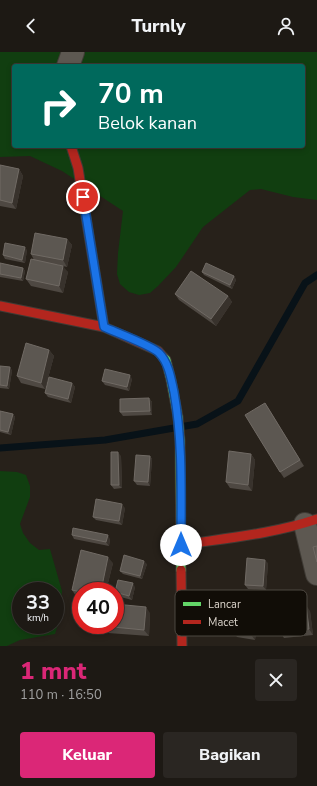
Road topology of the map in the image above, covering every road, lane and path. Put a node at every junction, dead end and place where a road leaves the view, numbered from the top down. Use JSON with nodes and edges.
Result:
{"nodes":[{"id":1,"x":73,"y":52,"type":"edge"},
{"id":2,"x":69,"y":64,"type":"edge"},
{"id":3,"x":72,"y":148,"type":"edge"},
{"id":4,"x":0,"y":306,"type":"edge"},
{"id":5,"x":104,"y":327,"type":"junction"},
{"id":6,"x":311,"y":522,"type":"edge"},
{"id":7,"x":181,"y":545,"type":"junction"},
{"id":8,"x":317,"y":574,"type":"edge"},
{"id":9,"x":181,"y":590,"type":"edge"},
{"id":10,"x":182,"y":636,"type":"edge"},
{"id":11,"x":182,"y":646,"type":"edge"}],
"edges":[{"from":1,"to":2,"type":"street"},
{"from":3,"to":5,"type":"street"},
{"from":4,"to":5,"type":"street"},
{"from":5,"to":7,"type":"street"},
{"from":6,"to":7,"type":"street"},
{"from":6,"to":8,"type":"street"},
{"from":7,"to":9,"type":"street"},
{"from":10,"to":11,"type":"street"}]}
